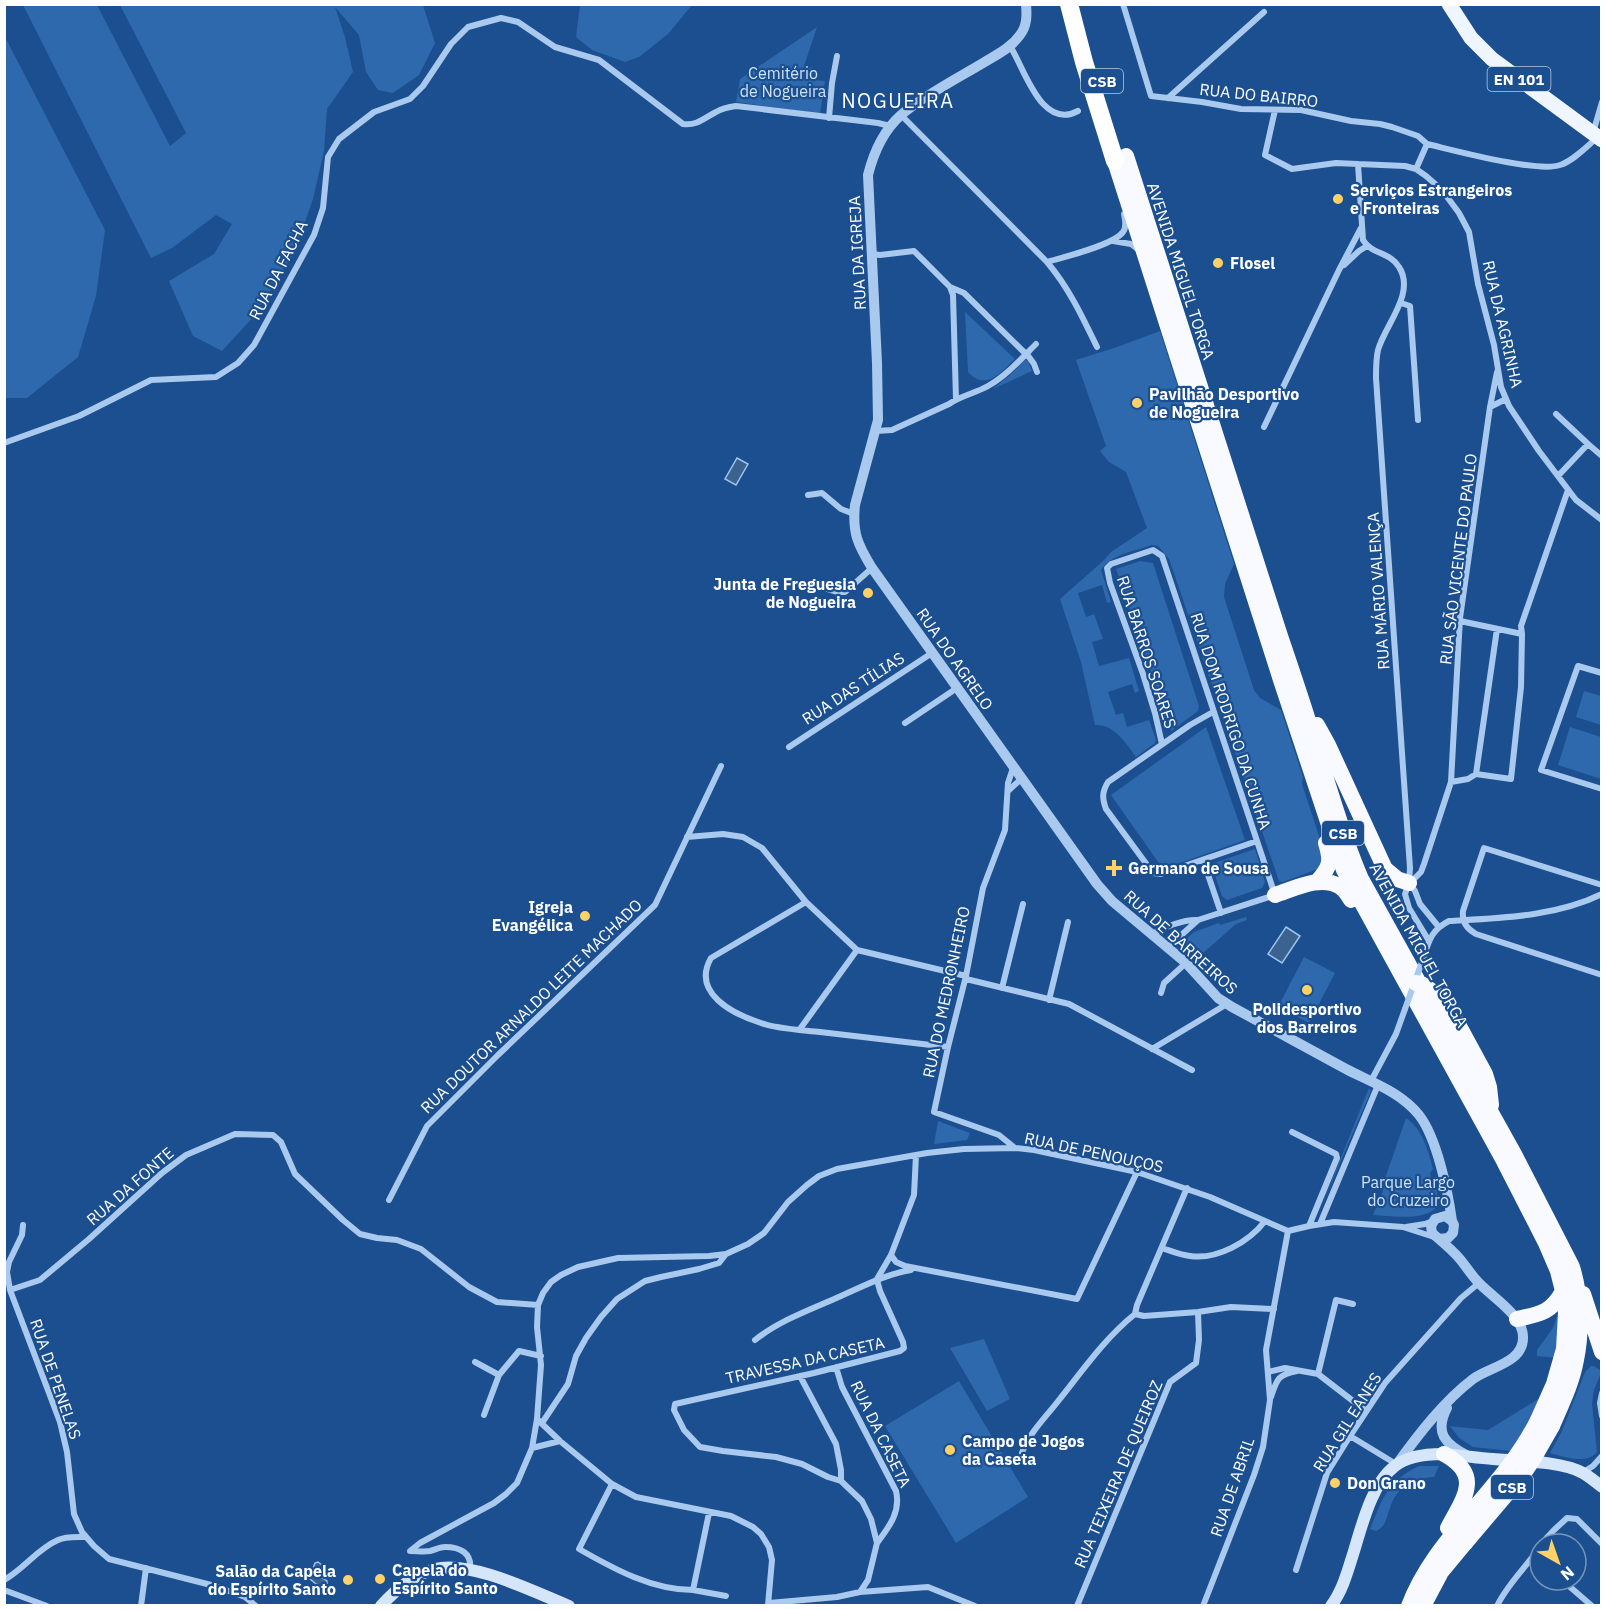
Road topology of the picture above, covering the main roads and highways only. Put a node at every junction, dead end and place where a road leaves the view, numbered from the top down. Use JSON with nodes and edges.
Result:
{"nodes":[{"id":1,"x":1069,"y":4,"type":"edge"},
{"id":2,"x":1081,"y":4,"type":"edge"},
{"id":3,"x":1449,"y":4,"type":"edge"},
{"id":4,"x":1598,"y":137,"type":"edge"},
{"id":5,"x":1119,"y":161,"type":"junction"},
{"id":6,"x":1300,"y":693,"type":"junction"},
{"id":7,"x":1315,"y":782,"type":"junction"},
{"id":8,"x":1317,"y":882,"type":"junction"},
{"id":9,"x":1409,"y":883,"type":"road end"},
{"id":10,"x":1275,"y":895,"type":"road end"},
{"id":11,"x":1381,"y":939,"type":"junction"},
{"id":12,"x":1418,"y":983,"type":"road end"},
{"id":13,"x":1492,"y":1115,"type":"junction"},
{"id":14,"x":1570,"y":1286,"type":"junction"},
{"id":15,"x":1517,"y":1319,"type":"road end"},
{"id":16,"x":1602,"y":1352,"type":"edge"},
{"id":17,"x":1602,"y":1359,"type":"edge"},
{"id":18,"x":1573,"y":1372,"type":"junction"},
{"id":19,"x":1545,"y":1423,"type":"junction"},
{"id":20,"x":1434,"y":1454,"type":"junction"},
{"id":21,"x":1602,"y":1487,"type":"edge"},
{"id":22,"x":1436,"y":1555,"type":"junction"},
{"id":23,"x":381,"y":1605,"type":"edge"},
{"id":24,"x":569,"y":1605,"type":"edge"},
{"id":25,"x":1331,"y":1605,"type":"edge"},
{"id":26,"x":1409,"y":1605,"type":"edge"},
{"id":27,"x":1424,"y":1605,"type":"edge"}],
"edges":[{"from":1,"to":5,"type":"highway","number":"CSB"},
{"from":2,"to":5,"type":"highway","number":"CSB"},
{"from":3,"to":4,"type":"main road","number":"EN 101"},
{"from":5,"to":6,"type":"highway","name":"AVENIDA MIGUEL TORGA","number":"CSB"},
{"from":5,"to":7,"type":"highway","name":"AVENIDA MIGUEL TORGA","number":"CSB"},
{"from":6,"to":9,"type":"highway"},
{"from":6,"to":13,"type":"highway","name":"AVENIDA MIGUEL TORGA","number":"CSB"},
{"from":7,"to":8,"type":"highway"},
{"from":7,"to":11,"type":"highway","name":"AVENIDA MIGUEL TORGA","number":"CSB"},
{"from":8,"to":10,"type":"highway"},
{"from":8,"to":11,"type":"highway"},
{"from":11,"to":14,"type":"highway","name":"AVENIDA MIGUEL TORGA","number":"CSB"},
{"from":12,"to":13,"type":"highway"},
{"from":13,"to":14,"type":"highway","name":"AVENIDA MIGUEL TORGA","number":"CSB"},
{"from":14,"to":15,"type":"highway"},
{"from":14,"to":16,"type":"highway"},
{"from":14,"to":18,"type":"highway","name":"AVENIDA MIGUEL TORGA","number":"CSB"},
{"from":14,"to":19,"type":"highway","name":"AVENIDA MIGUEL TORGA","number":"CSB"},
{"from":17,"to":18,"type":"highway"},
{"from":18,"to":19,"type":"highway","name":"AVENIDA MIGUEL TORGA","number":"CSB"},
{"from":19,"to":22,"type":"highway","name":"AVENIDA MIGUEL TORGA","number":"CSB","bridge":true},
{"from":19,"to":27,"type":"highway","name":"AVENIDA MIGUEL TORGA","number":"CSB","bridge":true},
{"from":20,"to":21,"type":"main road"},
{"from":20,"to":22,"type":"highway"},
{"from":20,"to":25,"type":"main road"},
{"from":22,"to":26,"type":"highway","number":"CSB"},
{"from":23,"to":24,"type":"main road"}]}
